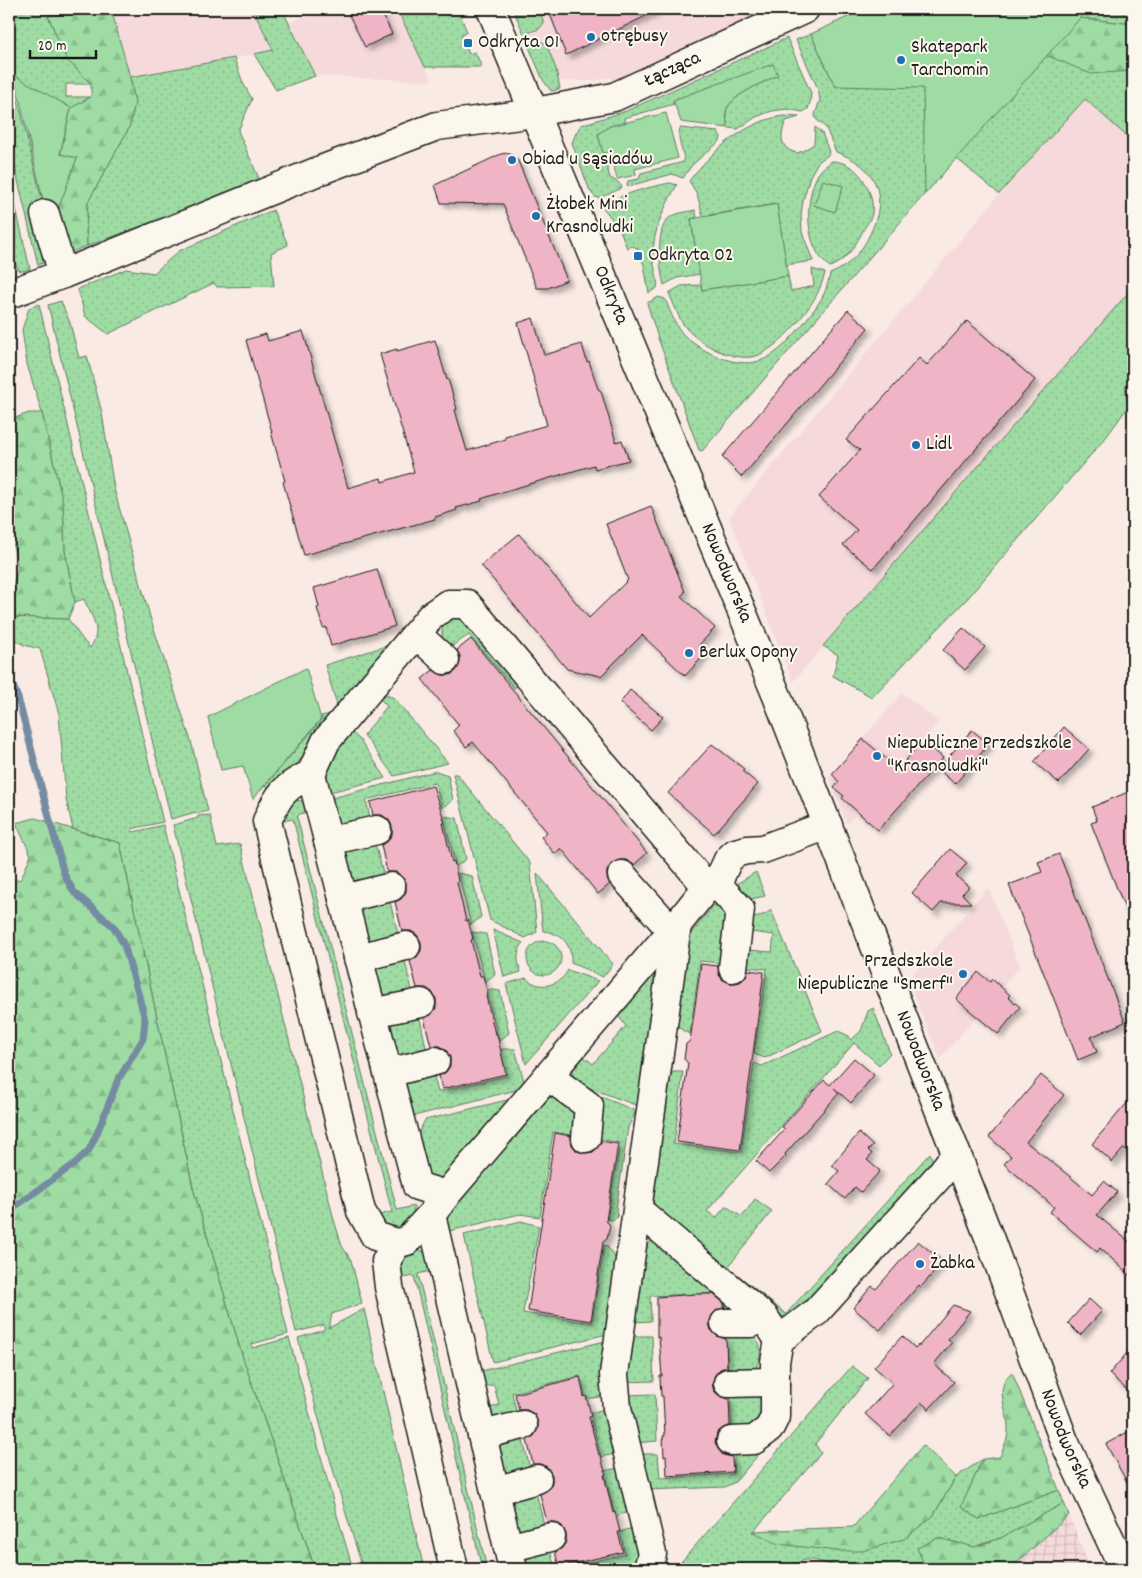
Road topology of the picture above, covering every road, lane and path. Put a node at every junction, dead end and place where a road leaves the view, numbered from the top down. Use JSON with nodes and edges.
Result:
{"nodes":[{"id":1,"x":491,"y":9,"type":"edge"},
{"id":2,"x":805,"y":9,"type":"edge"},
{"id":3,"x":534,"y":111,"type":"junction"},
{"id":4,"x":45,"y":214,"type":"dead end"},
{"id":5,"x":62,"y":274,"type":"junction"},
{"id":6,"x":9,"y":294,"type":"edge"},
{"id":7,"x":683,"y":470,"type":"joint"},
{"id":8,"x":416,"y":634,"type":"junction"},
{"id":9,"x":445,"y":660,"type":"dead end"},
{"id":10,"x":311,"y":774,"type":"junction"},
{"id":11,"x":828,"y":825,"type":"junction"},
{"id":12,"x":377,"y":830,"type":"dead end"},
{"id":13,"x":328,"y":842,"type":"junction"},
{"id":14,"x":622,"y":875,"type":"dead end"},
{"id":15,"x":714,"y":881,"type":"junction"},
{"id":16,"x":391,"y":887,"type":"dead end"},
{"id":17,"x":343,"y":899,"type":"junction"},
{"id":18,"x":675,"y":928,"type":"junction"},
{"id":19,"x":406,"y":946,"type":"dead end"},
{"id":20,"x":358,"y":958,"type":"junction"},
{"id":21,"x":733,"y":968,"type":"dead end"},
{"id":22,"x":421,"y":1003,"type":"dead end"},
{"id":23,"x":372,"y":1014,"type":"junction"},
{"id":24,"x":435,"y":1061,"type":"dead end"},
{"id":25,"x":388,"y":1073,"type":"junction"},
{"id":26,"x":548,"y":1076,"type":"junction"},
{"id":27,"x":586,"y":1138,"type":"dead end"},
{"id":28,"x":956,"y":1154,"type":"junction"},
{"id":29,"x":438,"y":1205,"type":"junction"},
{"id":30,"x":638,"y":1210,"type":"junction"},
{"id":31,"x":397,"y":1243,"type":"junction"},
{"id":32,"x":764,"y":1317,"type":"junction"},
{"id":33,"x":725,"y":1323,"type":"dead end"},
{"id":34,"x":779,"y":1340,"type":"junction"},
{"id":35,"x":775,"y":1382,"type":"junction"},
{"id":36,"x":728,"y":1383,"type":"dead end"},
{"id":37,"x":523,"y":1425,"type":"dead end"},
{"id":38,"x":482,"y":1435,"type":"junction"},
{"id":39,"x":731,"y":1441,"type":"dead end"},
{"id":40,"x":537,"y":1479,"type":"dead end"},
{"id":41,"x":495,"y":1491,"type":"junction"},
{"id":42,"x":551,"y":1537,"type":"dead end"},
{"id":43,"x":511,"y":1559,"type":"edge"},
{"id":44,"x":454,"y":1569,"type":"edge"},
{"id":45,"x":648,"y":1569,"type":"edge"},
{"id":46,"x":1124,"y":1569,"type":"edge"}],
"edges":[{"from":1,"to":3,"type":"street","name":"Odkryta"},
{"from":2,"to":3,"type":"street","name":"Łącząca"},
{"from":3,"to":5,"type":"street","name":"Łącząca"},
{"from":3,"to":7,"type":"street","name":"Odkryta"},
{"from":4,"to":5,"type":"street"},
{"from":5,"to":6,"type":"street","name":"Łącząca"},
{"from":7,"to":11,"type":"street","name":"Nowodworska"},
{"from":8,"to":9,"type":"street"},
{"from":8,"to":10,"type":"street"},
{"from":8,"to":15,"type":"street"},
{"from":10,"to":13,"type":"street"},
{"from":10,"to":31,"type":"street"},
{"from":11,"to":15,"type":"street"},
{"from":11,"to":28,"type":"street","name":"Nowodworska"},
{"from":12,"to":13,"type":"street"},
{"from":13,"to":17,"type":"street"},
{"from":14,"to":18,"type":"street"},
{"from":15,"to":18,"type":"street"},
{"from":15,"to":21,"type":"street"},
{"from":16,"to":17,"type":"street"},
{"from":17,"to":20,"type":"street"},
{"from":18,"to":26,"type":"street"},
{"from":18,"to":30,"type":"street"},
{"from":19,"to":20,"type":"street"},
{"from":20,"to":23,"type":"street"},
{"from":22,"to":23,"type":"street"},
{"from":23,"to":25,"type":"street"},
{"from":24,"to":25,"type":"street"},
{"from":25,"to":29,"type":"street"},
{"from":26,"to":27,"type":"street"},
{"from":26,"to":29,"type":"street"},
{"from":28,"to":34,"type":"street"},
{"from":28,"to":46,"type":"street","name":"Nowodworska"},
{"from":29,"to":31,"type":"street"},
{"from":29,"to":38,"type":"street"},
{"from":30,"to":32,"type":"street"},
{"from":30,"to":45,"type":"street"},
{"from":31,"to":44,"type":"street"},
{"from":32,"to":33,"type":"street"},
{"from":32,"to":34,"type":"street"},
{"from":34,"to":35,"type":"street"},
{"from":35,"to":36,"type":"street"},
{"from":35,"to":39,"type":"street"},
{"from":37,"to":38,"type":"street"},
{"from":38,"to":41,"type":"street"},
{"from":40,"to":41,"type":"street"},
{"from":41,"to":43,"type":"street"},
{"from":42,"to":43,"type":"street"}]}
